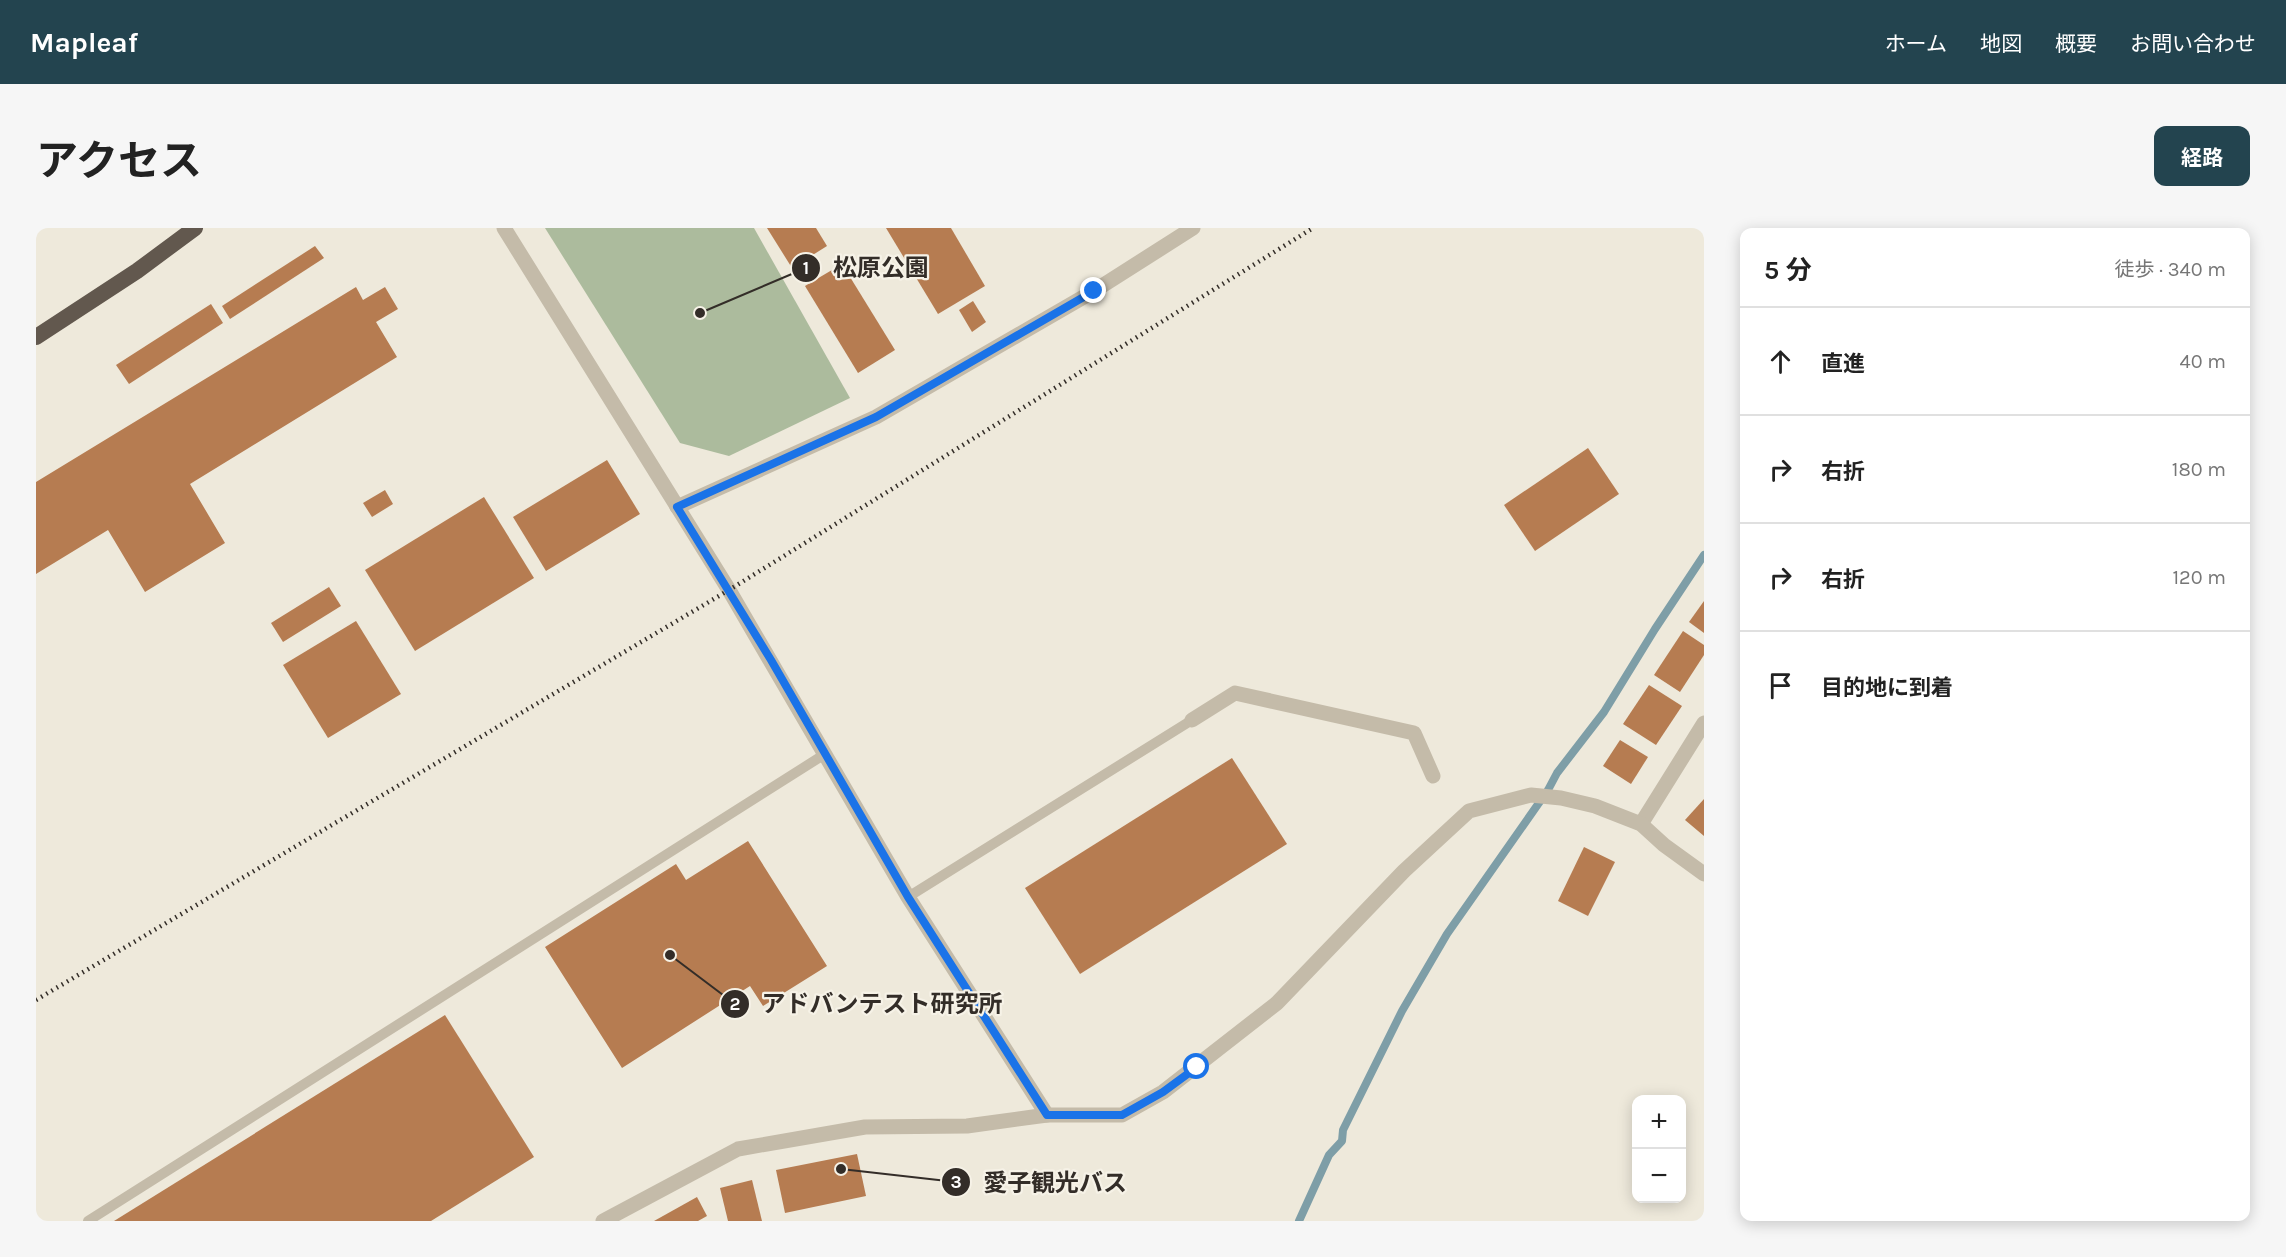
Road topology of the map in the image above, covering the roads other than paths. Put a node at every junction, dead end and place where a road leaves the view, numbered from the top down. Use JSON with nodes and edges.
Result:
{"nodes":[{"id":1,"x":195,"y":228,"type":"edge"},
{"id":2,"x":504,"y":228,"type":"edge"},
{"id":3,"x":1193,"y":228,"type":"edge"},
{"id":4,"x":36,"y":337,"type":"edge"},
{"id":5,"x":677,"y":507,"type":"junction"},
{"id":6,"x":1192,"y":720,"type":"joint"},
{"id":7,"x":1704,"y":723,"type":"edge"},
{"id":8,"x":825,"y":754,"type":"junction"},
{"id":9,"x":1433,"y":776,"type":"dead end"},
{"id":10,"x":1641,"y":824,"type":"junction"},
{"id":11,"x":1704,"y":874,"type":"edge"},
{"id":12,"x":908,"y":897,"type":"junction"},
{"id":13,"x":1047,"y":1115,"type":"junction"},
{"id":14,"x":88,"y":1221,"type":"edge"},
{"id":15,"x":603,"y":1221,"type":"edge"}],
"edges":[{"from":1,"to":4,"type":"highway"},
{"from":2,"to":5,"type":"street"},
{"from":3,"to":5,"type":"street"},
{"from":5,"to":8,"type":"street"},
{"from":6,"to":9,"type":"street"},
{"from":6,"to":12,"type":"lane"},
{"from":7,"to":10,"type":"street"},
{"from":8,"to":12,"type":"street"},
{"from":8,"to":14,"type":"lane"},
{"from":10,"to":11,"type":"street"},
{"from":10,"to":13,"type":"street"},
{"from":12,"to":13,"type":"street"},
{"from":13,"to":15,"type":"street"}]}
